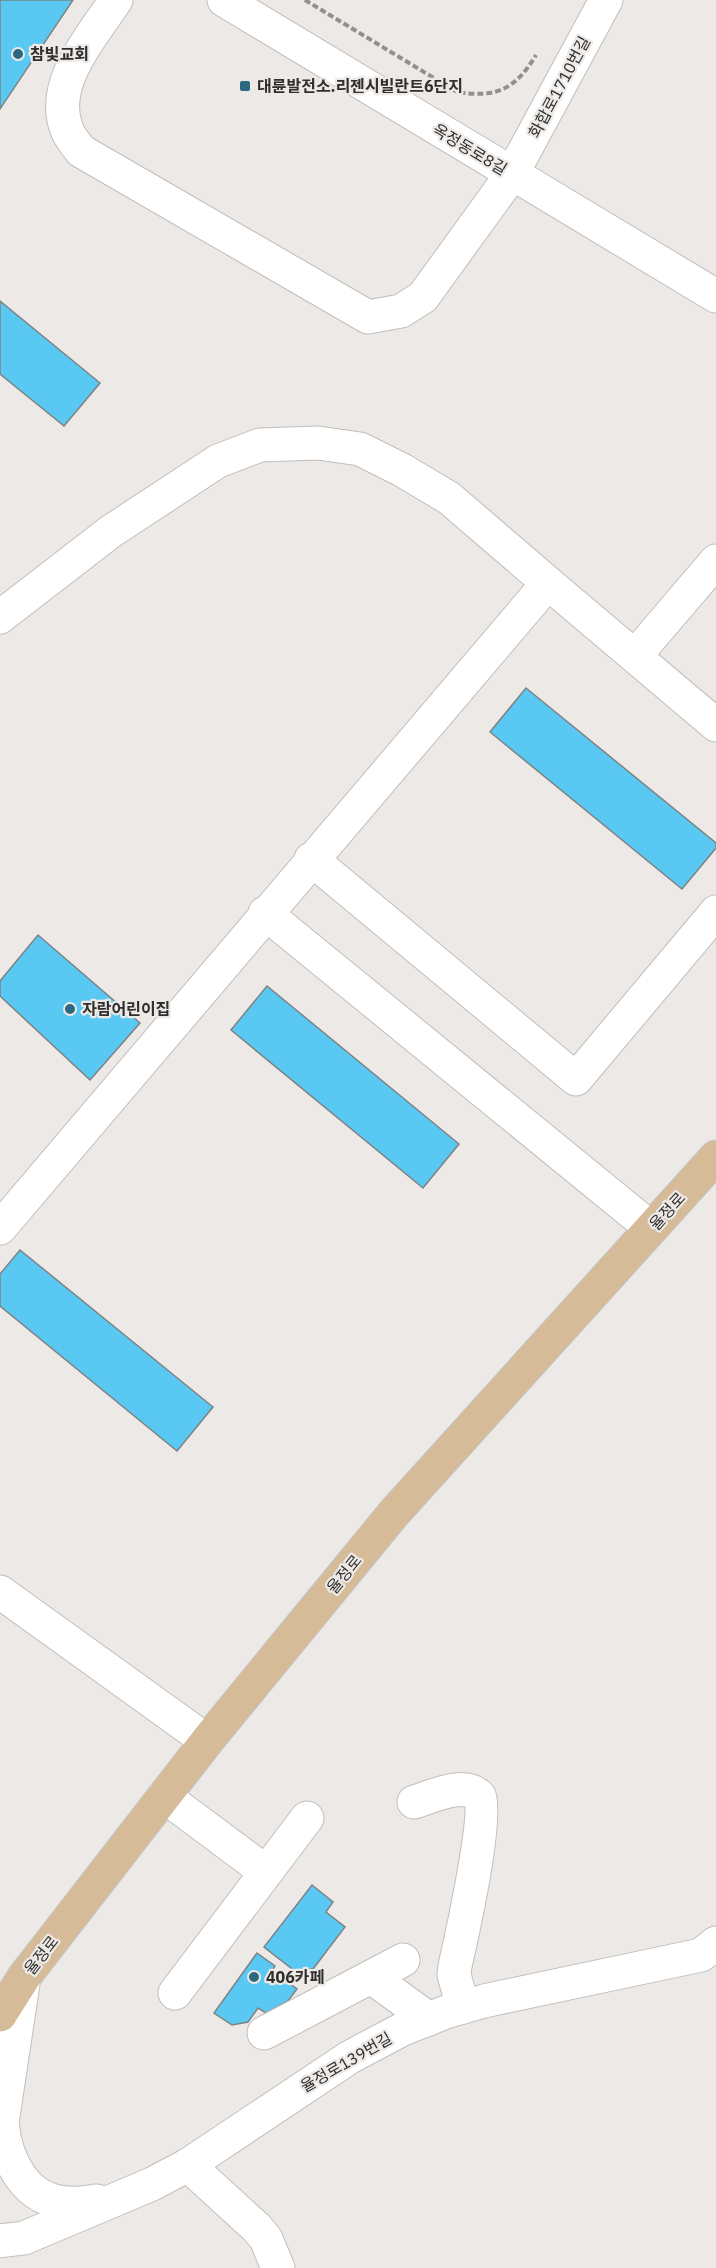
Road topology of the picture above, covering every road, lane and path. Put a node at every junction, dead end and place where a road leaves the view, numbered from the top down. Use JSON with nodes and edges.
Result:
{"nodes":[{"id":1,"x":116,"y":0,"type":"edge"},
{"id":2,"x":224,"y":0,"type":"edge"},
{"id":3,"x":305,"y":0,"type":"edge"},
{"id":4,"x":606,"y":0,"type":"edge"},
{"id":5,"x":539,"y":49,"type":"dead end"},
{"id":6,"x":512,"y":174,"type":"junction"},
{"id":7,"x":716,"y":296,"type":"edge"},
{"id":8,"x":716,"y":561,"type":"edge"},
{"id":9,"x":548,"y":583,"type":"junction"},
{"id":10,"x":0,"y":617,"type":"edge"},
{"id":11,"x":635,"y":656,"type":"junction"},
{"id":12,"x":716,"y":725,"type":"edge"},
{"id":13,"x":311,"y":859,"type":"junction"},
{"id":14,"x":716,"y":912,"type":"edge"},
{"id":15,"x":265,"y":913,"type":"junction"},
{"id":16,"x":716,"y":1157,"type":"edge"},
{"id":17,"x":0,"y":1228,"type":"edge"},
{"id":18,"x":651,"y":1228,"type":"junction"},
{"id":19,"x":0,"y":1592,"type":"edge"},
{"id":20,"x":207,"y":1741,"type":"junction"},
{"id":21,"x":165,"y":1797,"type":"junction"},
{"id":22,"x":414,"y":1802,"type":"dead end"},
{"id":23,"x":307,"y":1818,"type":"dead end"},
{"id":24,"x":266,"y":1872,"type":"junction"},
{"id":25,"x":716,"y":1943,"type":"edge"},
{"id":26,"x":403,"y":1960,"type":"dead end"},
{"id":27,"x":24,"y":1977,"type":"junction"},
{"id":28,"x":371,"y":1977,"type":"junction"},
{"id":29,"x":175,"y":1993,"type":"dead end"},
{"id":30,"x":0,"y":1998,"type":"edge"},
{"id":31,"x":463,"y":2007,"type":"junction"},
{"id":32,"x":0,"y":2015,"type":"edge"},
{"id":33,"x":429,"y":2019,"type":"junction"},
{"id":34,"x":264,"y":2033,"type":"dead end"},
{"id":35,"x":188,"y":2165,"type":"junction"},
{"id":36,"x":120,"y":2199,"type":"junction"},
{"id":37,"x":8,"y":2243,"type":"edge"},
{"id":38,"x":278,"y":2268,"type":"edge"}],
"edges":[{"from":1,"to":6,"type":"street","name":"화합로1710번길"},
{"from":2,"to":6,"type":"street","name":"옥정동로8길"},
{"from":3,"to":5,"type":"path"},
{"from":4,"to":6,"type":"street","name":"화합로1710번길"},
{"from":6,"to":7,"type":"street","name":"옥정동로8길"},
{"from":8,"to":11,"type":"street"},
{"from":9,"to":10,"type":"street"},
{"from":9,"to":11,"type":"street"},
{"from":9,"to":13,"type":"street"},
{"from":11,"to":12,"type":"street"},
{"from":13,"to":14,"type":"street"},
{"from":13,"to":15,"type":"street"},
{"from":15,"to":17,"type":"street"},
{"from":15,"to":18,"type":"street"},
{"from":16,"to":18,"type":"main road","name":"율정로"},
{"from":18,"to":20,"type":"main road","name":"율정로"},
{"from":19,"to":20,"type":"street"},
{"from":20,"to":21,"type":"main road","name":"율정로"},
{"from":21,"to":24,"type":"street"},
{"from":21,"to":27,"type":"main road","name":"율정로"},
{"from":22,"to":31,"type":"street"},
{"from":23,"to":24,"type":"street"},
{"from":24,"to":29,"type":"street"},
{"from":25,"to":31,"type":"street","name":"율정로139번길"},
{"from":26,"to":28,"type":"street"},
{"from":27,"to":30,"type":"main road"},
{"from":27,"to":32,"type":"main road","name":"율정로"},
{"from":27,"to":36,"type":"street"},
{"from":28,"to":33,"type":"street"},
{"from":28,"to":34,"type":"street"},
{"from":31,"to":33,"type":"street","name":"율정로139번길"},
{"from":33,"to":35,"type":"street","name":"율정로139번길"},
{"from":35,"to":36,"type":"street","name":"율정로139번길"},
{"from":35,"to":38,"type":"street"},
{"from":36,"to":37,"type":"street","name":"율정로139번길"}]}
